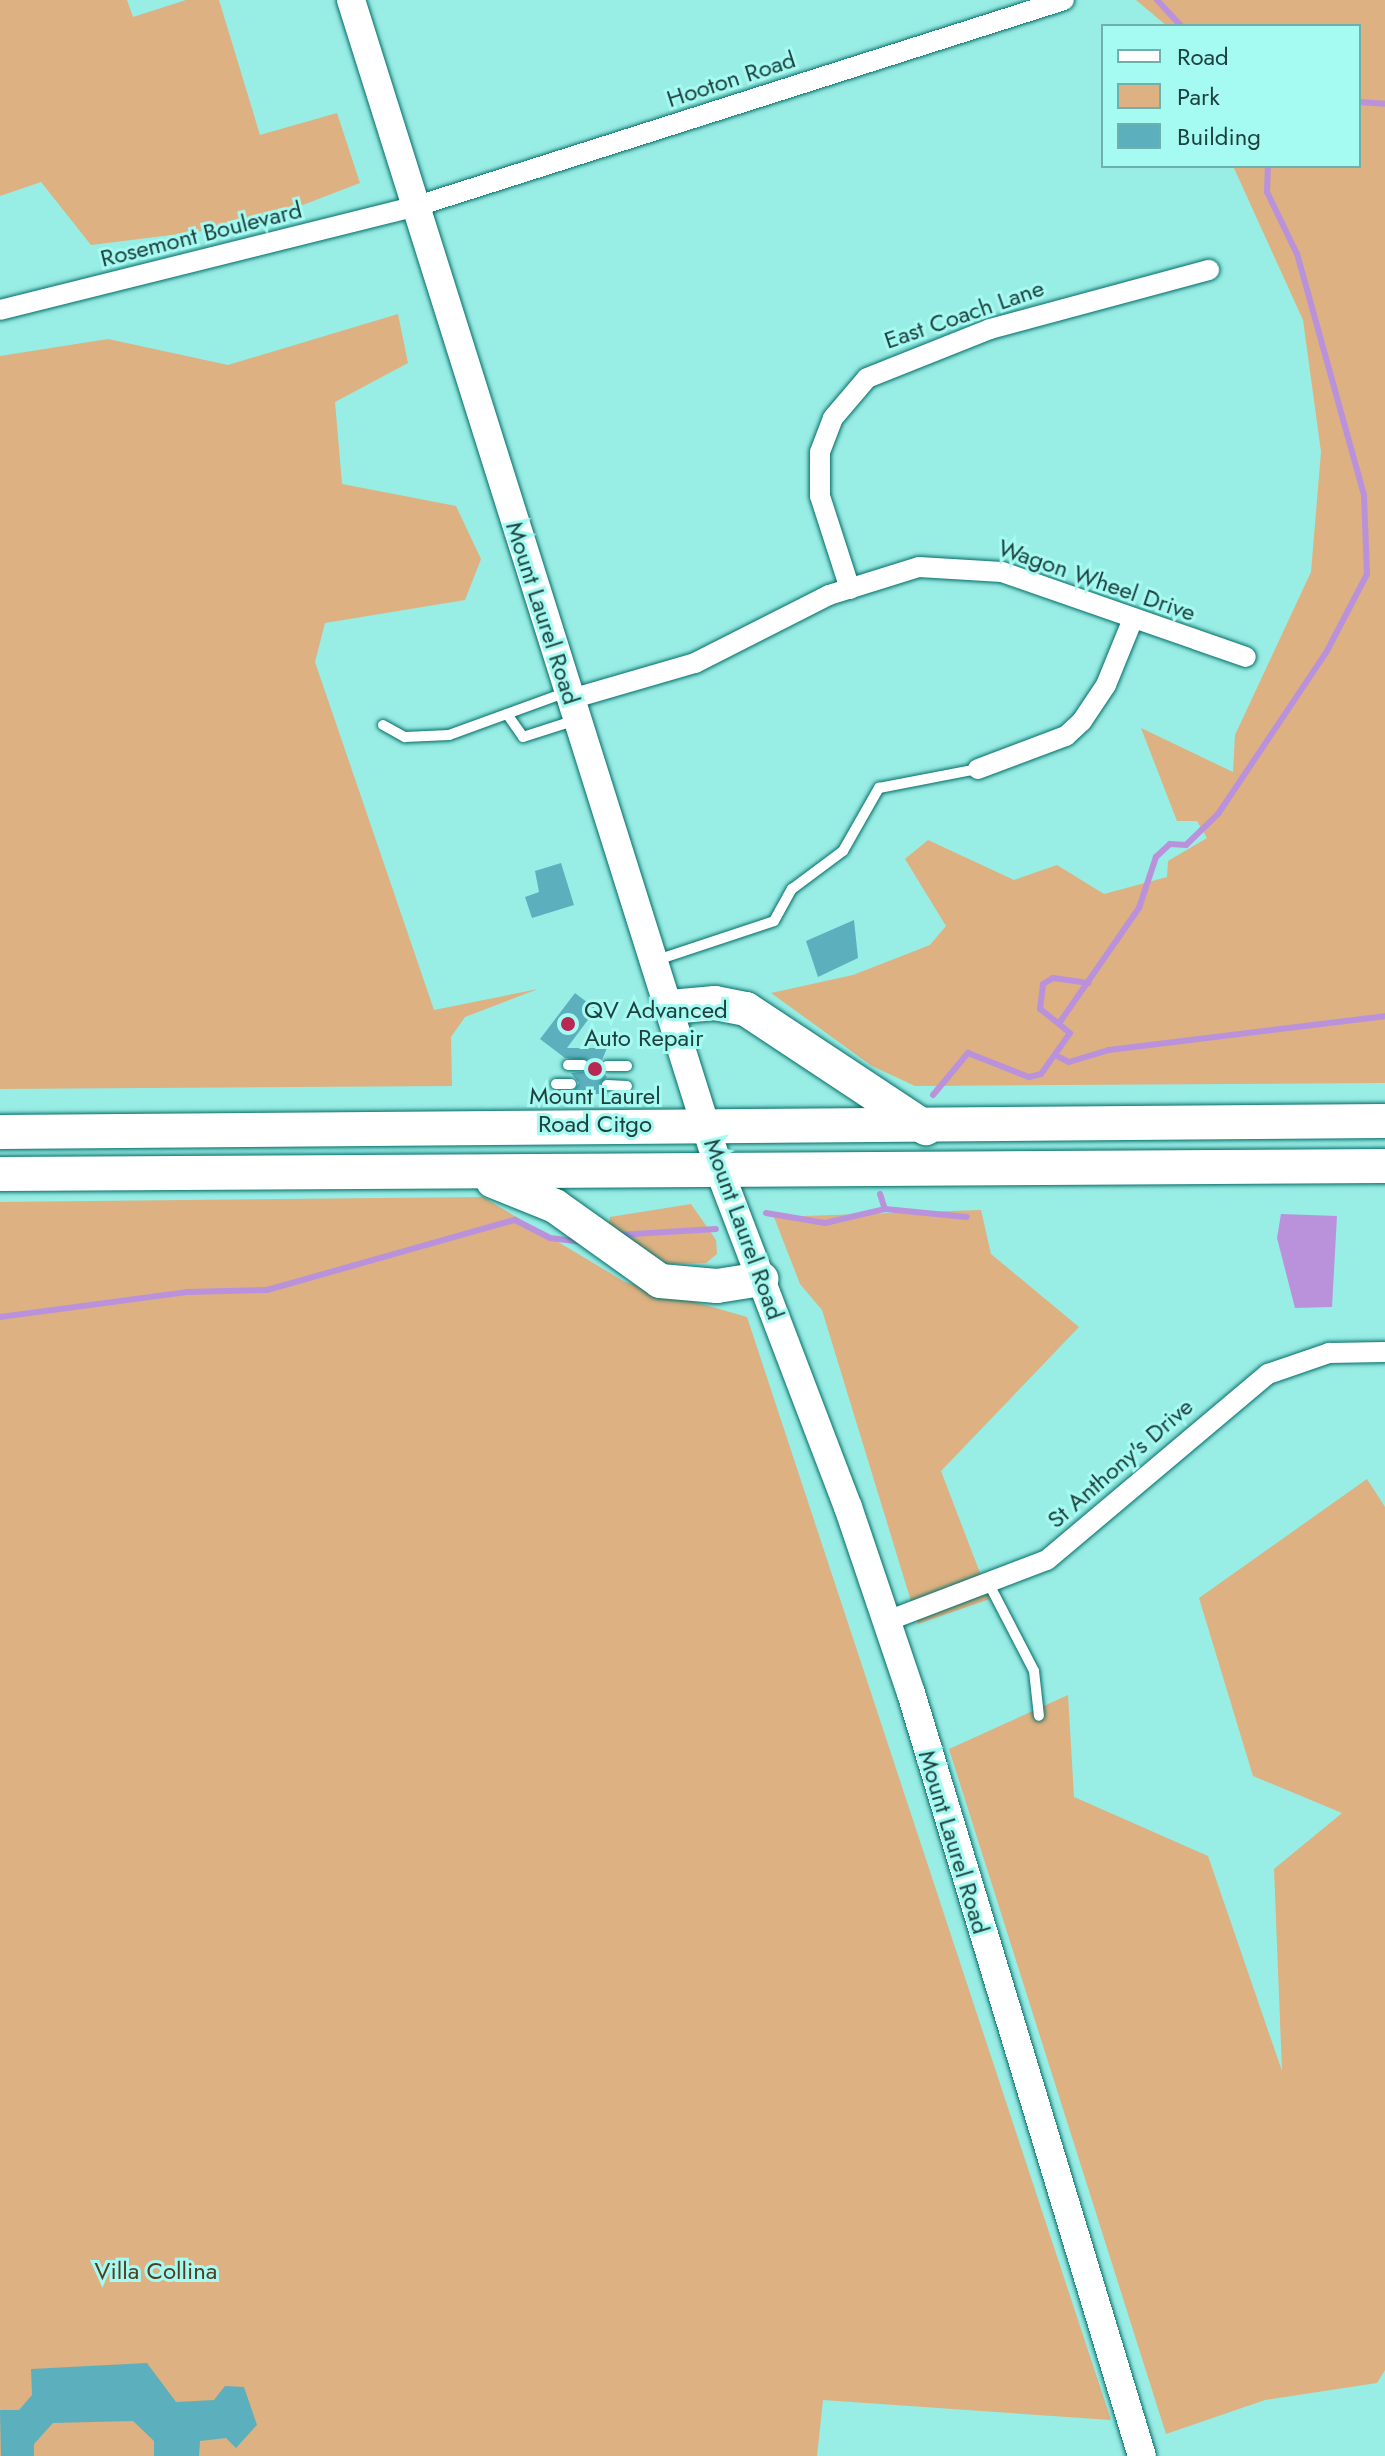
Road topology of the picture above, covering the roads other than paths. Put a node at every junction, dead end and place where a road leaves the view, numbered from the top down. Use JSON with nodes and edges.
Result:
{"nodes":[{"id":1,"x":351,"y":0,"type":"edge"},
{"id":2,"x":1064,"y":0,"type":"edge"},
{"id":3,"x":414,"y":207,"type":"junction"},
{"id":4,"x":1209,"y":270,"type":"dead end"},
{"id":5,"x":0,"y":310,"type":"edge"},
{"id":6,"x":850,"y":589,"type":"junction"},
{"id":7,"x":1133,"y":619,"type":"junction"},
{"id":8,"x":1246,"y":657,"type":"dead end"},
{"id":9,"x":572,"y":704,"type":"junction"},
{"id":10,"x":507,"y":714,"type":"junction"},
{"id":11,"x":383,"y":725,"type":"dead end"},
{"id":12,"x":978,"y":769,"type":"joint"},
{"id":13,"x":655,"y":960,"type":"junction"},
{"id":14,"x":670,"y":1007,"type":"junction"},
{"id":15,"x":568,"y":1065,"type":"dead end"},
{"id":16,"x":583,"y":1065,"type":"dead end"},
{"id":17,"x":607,"y":1066,"type":"dead end"},
{"id":18,"x":627,"y":1066,"type":"dead end"},
{"id":19,"x":556,"y":1084,"type":"dead end"},
{"id":20,"x":571,"y":1084,"type":"dead end"},
{"id":21,"x":607,"y":1085,"type":"dead end"},
{"id":22,"x":627,"y":1086,"type":"dead end"},
{"id":23,"x":1385,"y":1121,"type":"edge"},
{"id":24,"x":926,"y":1128,"type":"junction"},
{"id":25,"x":707,"y":1130,"type":"junction"},
{"id":26,"x":0,"y":1132,"type":"edge"},
{"id":27,"x":1385,"y":1166,"type":"edge"},
{"id":28,"x":720,"y":1172,"type":"junction"},
{"id":29,"x":0,"y":1174,"type":"edge"},
{"id":30,"x":474,"y":1175,"type":"junction"},
{"id":31,"x":761,"y":1279,"type":"junction"},
{"id":32,"x":1385,"y":1352,"type":"edge"},
{"id":33,"x":990,"y":1586,"type":"junction"},
{"id":34,"x":887,"y":1621,"type":"junction"},
{"id":35,"x":1039,"y":1716,"type":"dead end"},
{"id":36,"x":1142,"y":2456,"type":"edge"}],
"edges":[{"from":1,"to":3,"type":"main road","name":"Mount Laurel Road"},
{"from":2,"to":3,"type":"street","name":"Hooton Road"},
{"from":3,"to":5,"type":"street","name":"Rosemont Boulevard"},
{"from":3,"to":9,"type":"main road","name":"Mount Laurel Road"},
{"from":4,"to":6,"type":"street","name":"East Coach Lane"},
{"from":6,"to":7,"type":"street","name":"Wagon Wheel Drive"},
{"from":6,"to":9,"type":"street","name":"Wagon Wheel Drive"},
{"from":7,"to":8,"type":"street","name":"Wagon Wheel Drive"},
{"from":7,"to":12,"type":"street"},
{"from":9,"to":10,"type":"lane"},
{"from":9,"to":10,"type":"lane"},
{"from":9,"to":13,"type":"main road","name":"Mount Laurel Road"},
{"from":10,"to":11,"type":"lane"},
{"from":12,"to":13,"type":"lane"},
{"from":13,"to":14,"type":"main road","name":"Mount Laurel Road"},
{"from":14,"to":24,"type":"highway"},
{"from":14,"to":25,"type":"main road","name":"Mount Laurel Road"},
{"from":15,"to":16,"type":"lane"},
{"from":17,"to":18,"type":"lane"},
{"from":19,"to":20,"type":"lane"},
{"from":21,"to":22,"type":"lane"},
{"from":23,"to":24,"type":"highway"},
{"from":24,"to":25,"type":"highway"},
{"from":25,"to":26,"type":"highway"},
{"from":25,"to":28,"type":"main road","name":"Mount Laurel Road"},
{"from":27,"to":28,"type":"highway"},
{"from":28,"to":30,"type":"highway"},
{"from":28,"to":31,"type":"main road","name":"Mount Laurel Road"},
{"from":29,"to":30,"type":"highway"},
{"from":30,"to":31,"type":"highway"},
{"from":31,"to":34,"type":"main road","name":"Mount Laurel Road"},
{"from":32,"to":33,"type":"street","name":"St Anthony's Drive"},
{"from":33,"to":34,"type":"street","name":"St Anthony's Drive"},
{"from":33,"to":35,"type":"lane"},
{"from":34,"to":36,"type":"main road","name":"Mount Laurel Road"}]}
